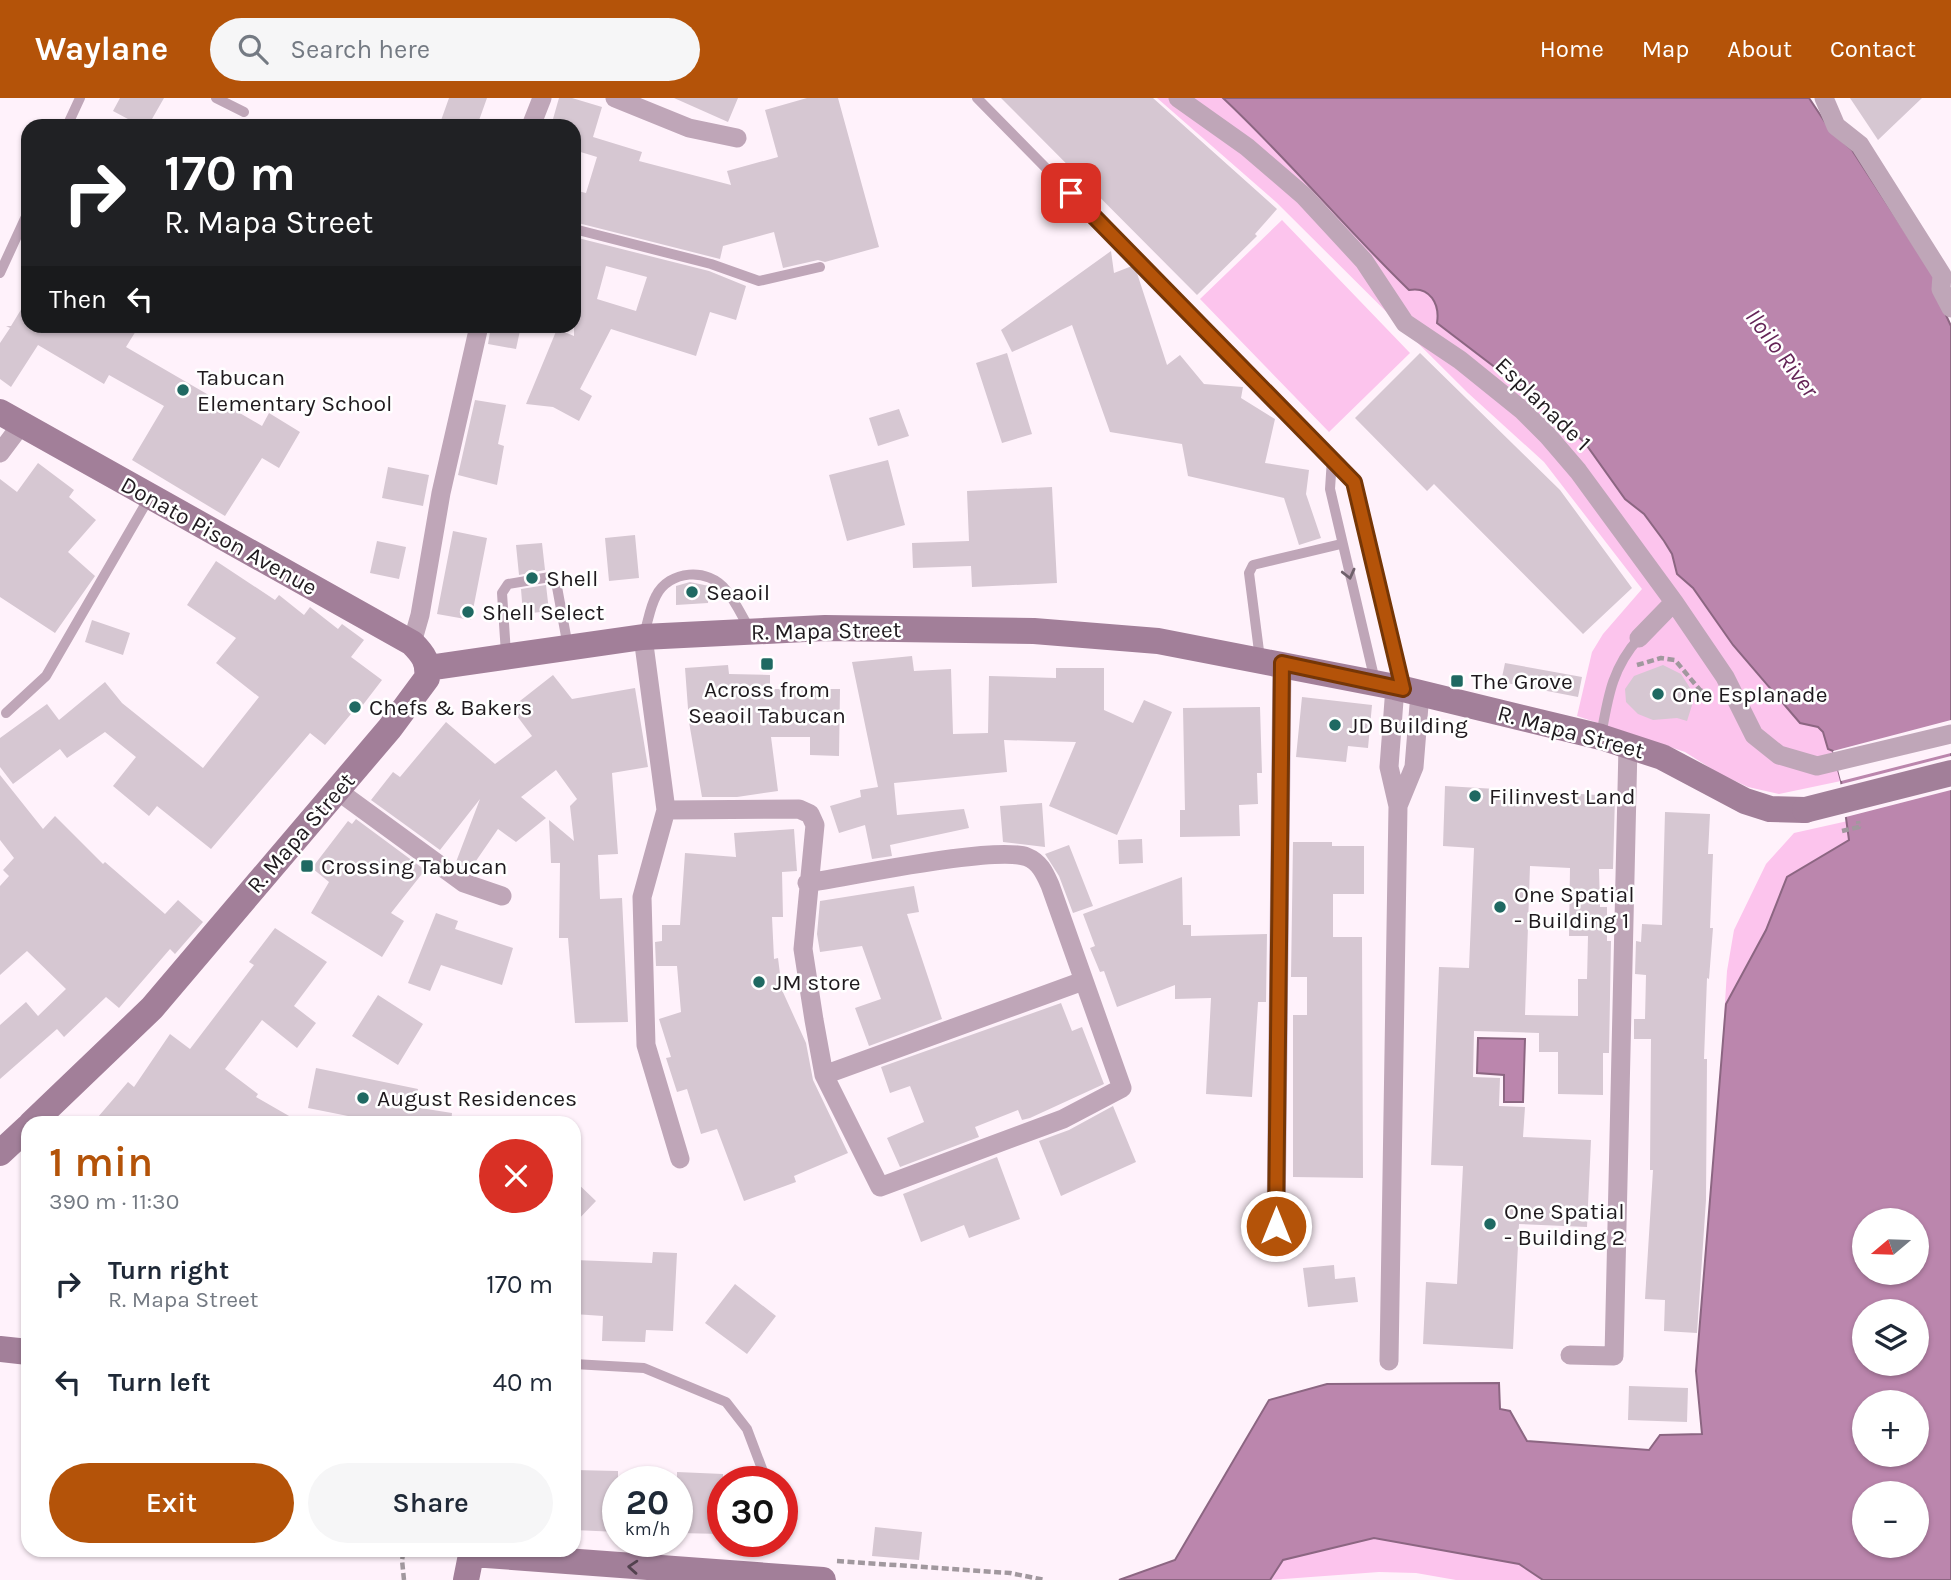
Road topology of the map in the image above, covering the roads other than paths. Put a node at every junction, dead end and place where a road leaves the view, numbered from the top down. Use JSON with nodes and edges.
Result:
{"nodes":[{"id":1,"x":80,"y":98,"type":"edge"},
{"id":2,"x":216,"y":98,"type":"edge"},
{"id":3,"x":542,"y":98,"type":"edge"},
{"id":4,"x":615,"y":98,"type":"edge"},
{"id":5,"x":977,"y":98,"type":"edge"},
{"id":6,"x":1178,"y":98,"type":"edge"},
{"id":7,"x":1824,"y":98,"type":"edge"},
{"id":8,"x":244,"y":112,"type":"dead end"},
{"id":9,"x":70,"y":119,"type":"edge"},
{"id":10,"x":534,"y":119,"type":"edge"},
{"id":11,"x":737,"y":138,"type":"dead end"},
{"id":12,"x":21,"y":227,"type":"edge"},
{"id":13,"x":581,"y":231,"type":"edge"},
{"id":14,"x":820,"y":267,"type":"dead end"},
{"id":15,"x":0,"y":273,"type":"edge"},
{"id":16,"x":1951,"y":308,"type":"edge"},
{"id":17,"x":477,"y":333,"type":"edge"},
{"id":18,"x":10,"y":419,"type":"edge"},
{"id":19,"x":0,"y":453,"type":"edge"},
{"id":20,"x":1332,"y":459,"type":"junction"},
{"id":21,"x":149,"y":498,"type":"junction"},
{"id":22,"x":1342,"y":544,"type":"junction"},
{"id":23,"x":1674,"y":602,"type":"junction"},
{"id":24,"x":751,"y":632,"type":"junction"},
{"id":25,"x":643,"y":637,"type":"junction"},
{"id":26,"x":1639,"y":638,"type":"joint"},
{"id":27,"x":412,"y":643,"type":"junction"},
{"id":28,"x":569,"y":649,"type":"junction"},
{"id":29,"x":506,"y":658,"type":"junction"},
{"id":30,"x":1271,"y":661,"type":"junction"},
{"id":31,"x":428,"y":668,"type":"junction"},
{"id":32,"x":1398,"y":688,"type":"junction"},
{"id":33,"x":6,"y":713,"type":"dead end"},
{"id":34,"x":1951,"y":734,"type":"edge"},
{"id":35,"x":1601,"y":737,"type":"junction"},
{"id":36,"x":1628,"y":746,"type":"junction"},
{"id":37,"x":1951,"y":773,"type":"edge"},
{"id":38,"x":338,"y":791,"type":"junction"},
{"id":39,"x":666,"y":810,"type":"junction"},
{"id":40,"x":807,"y":883,"type":"junction"},
{"id":41,"x":502,"y":896,"type":"dead end"},
{"id":42,"x":1083,"y":981,"type":"junction"},
{"id":43,"x":824,"y":1075,"type":"junction"},
{"id":44,"x":39,"y":1116,"type":"edge"},
{"id":45,"x":21,"y":1133,"type":"edge"},
{"id":46,"x":0,"y":1153,"type":"edge"},
{"id":47,"x":680,"y":1159,"type":"dead end"},
{"id":48,"x":1276,"y":1226,"type":"dead end"},
{"id":49,"x":0,"y":1349,"type":"edge"},
{"id":50,"x":21,"y":1351,"type":"edge"},
{"id":51,"x":1570,"y":1355,"type":"dead end"},
{"id":52,"x":1389,"y":1361,"type":"dead end"},
{"id":53,"x":581,"y":1364,"type":"edge"},
{"id":54,"x":761,"y":1466,"type":"edge"},
{"id":55,"x":471,"y":1557,"type":"edge"},
{"id":56,"x":535,"y":1557,"type":"edge"},
{"id":57,"x":467,"y":1580,"type":"edge"},
{"id":58,"x":823,"y":1580,"type":"edge"}],
"edges":[{"from":1,"to":9,"type":"lane"},
{"from":2,"to":8,"type":"lane"},
{"from":3,"to":10,"type":"street"},
{"from":4,"to":11,"type":"street"},
{"from":5,"to":20,"type":"lane"},
{"from":6,"to":23,"type":"street","name":"Esplanade 1"},
{"from":7,"to":16,"type":"street"},
{"from":12,"to":15,"type":"lane"},
{"from":13,"to":14,"type":"lane"},
{"from":17,"to":27,"type":"street"},
{"from":18,"to":19,"type":"street"},
{"from":18,"to":21,"type":"main road","name":"Donato Pison Avenue"},
{"from":20,"to":22,"type":"lane"},
{"from":20,"to":32,"type":"lane"},
{"from":21,"to":27,"type":"main road","name":"Donato Pison Avenue"},
{"from":21,"to":33,"type":"lane"},
{"from":22,"to":30,"type":"lane"},
{"from":22,"to":32,"type":"lane","one_way":true},
{"from":23,"to":26,"type":"street"},
{"from":23,"to":34,"type":"street","name":"Esplanade 1"},
{"from":24,"to":25,"type":"main road","name":"R. Mapa Street"},
{"from":24,"to":25,"type":"lane"},
{"from":24,"to":30,"type":"main road","name":"R. Mapa Street"},
{"from":25,"to":28,"type":"main road","name":"R. Mapa Street"},
{"from":25,"to":39,"type":"street"},
{"from":26,"to":35,"type":"lane"},
{"from":27,"to":31,"type":"main road","name":"Donato Pison Avenue"},
{"from":28,"to":29,"type":"main road","name":"R. Mapa Street"},
{"from":28,"to":29,"type":"lane"},
{"from":29,"to":31,"type":"main road","name":"R. Mapa Street"},
{"from":30,"to":32,"type":"main road","name":"R. Mapa Street"},
{"from":30,"to":48,"type":"street"},
{"from":31,"to":38,"type":"main road","name":"R. Mapa Street"},
{"from":32,"to":35,"type":"main road","name":"R. Mapa Street"},
{"from":32,"to":52,"type":"street"},
{"from":35,"to":36,"type":"main road","name":"R. Mapa Street"},
{"from":36,"to":37,"type":"main road","name":"R. Mapa Street","bridge":true},
{"from":36,"to":51,"type":"street"},
{"from":38,"to":41,"type":"street"},
{"from":38,"to":44,"type":"main road","name":"R. Mapa Street"},
{"from":39,"to":40,"type":"street"},
{"from":39,"to":47,"type":"street"},
{"from":40,"to":42,"type":"street"},
{"from":40,"to":43,"type":"street"},
{"from":42,"to":43,"type":"street"},
{"from":42,"to":43,"type":"street"},
{"from":45,"to":46,"type":"main road","name":"R. Mapa Street"},
{"from":49,"to":50,"type":"main road"},
{"from":53,"to":54,"type":"lane"},
{"from":55,"to":57,"type":"main road"},
{"from":58,"to":56,"type":"main road","one_way":true}]}
